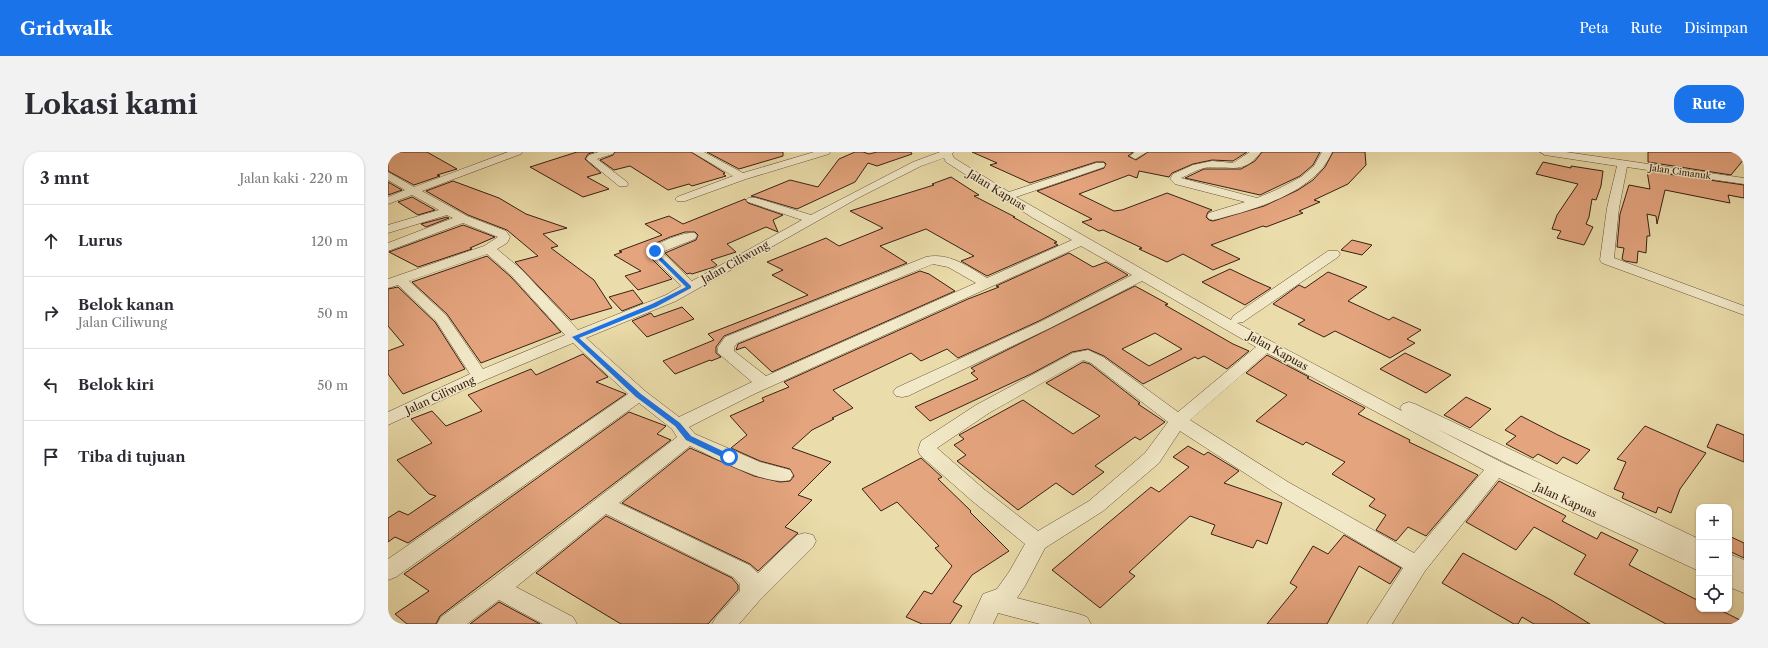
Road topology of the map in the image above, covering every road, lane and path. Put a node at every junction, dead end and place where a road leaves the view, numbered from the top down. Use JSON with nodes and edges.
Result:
{"nodes":[{"id":1,"x":517,"y":152,"type":"edge"},
{"id":2,"x":609,"y":152,"type":"edge"},
{"id":3,"x":697,"y":152,"type":"edge"},
{"id":4,"x":825,"y":152,"type":"edge"},
{"id":5,"x":946,"y":152,"type":"edge"},
{"id":6,"x":1256,"y":152,"type":"edge"},
{"id":7,"x":1327,"y":152,"type":"edge"},
{"id":8,"x":1545,"y":152,"type":"edge"},
{"id":9,"x":1623,"y":163,"type":"junction"},
{"id":10,"x":1100,"y":165,"type":"dead end"},
{"id":11,"x":388,"y":175,"type":"edge"},
{"id":12,"x":742,"y":178,"type":"junction"},
{"id":13,"x":1744,"y":181,"type":"edge"},
{"id":14,"x":623,"y":184,"type":"dead end"},
{"id":15,"x":413,"y":191,"type":"junction"},
{"id":16,"x":1013,"y":194,"type":"junction"},
{"id":17,"x":681,"y":199,"type":"dead end"},
{"id":18,"x":752,"y":200,"type":"dead end"},
{"id":19,"x":388,"y":201,"type":"edge"},
{"id":20,"x":1259,"y":202,"type":"junction"},
{"id":21,"x":448,"y":211,"type":"junction"},
{"id":22,"x":1213,"y":216,"type":"dead end"},
{"id":23,"x":462,"y":219,"type":"junction"},
{"id":24,"x":810,"y":219,"type":"junction"},
{"id":25,"x":388,"y":228,"type":"edge"},
{"id":26,"x":691,"y":236,"type":"dead end"},
{"id":27,"x":1082,"y":240,"type":"junction"},
{"id":28,"x":388,"y":247,"type":"edge"},
{"id":29,"x":489,"y":249,"type":"junction"},
{"id":30,"x":1333,"y":254,"type":"dead end"},
{"id":31,"x":1142,"y":275,"type":"junction"},
{"id":32,"x":394,"y":282,"type":"edge"},
{"id":33,"x":986,"y":284,"type":"junction"},
{"id":34,"x":690,"y":287,"type":"junction"},
{"id":35,"x":1744,"y":310,"type":"edge"},
{"id":36,"x":1238,"y":319,"type":"junction"},
{"id":37,"x":575,"y":337,"type":"junction"},
{"id":38,"x":1266,"y":346,"type":"junction"},
{"id":39,"x":480,"y":376,"type":"junction"},
{"id":40,"x":763,"y":382,"type":"junction"},
{"id":41,"x":902,"y":392,"type":"dead end"},
{"id":42,"x":639,"y":395,"type":"junction"},
{"id":43,"x":388,"y":419,"type":"edge"},
{"id":44,"x":1178,"y":421,"type":"junction"},
{"id":45,"x":1438,"y":429,"type":"junction"},
{"id":46,"x":683,"y":431,"type":"junction"},
{"id":47,"x":1496,"y":468,"type":"junction"},
{"id":48,"x":782,"y":475,"type":"dead end"},
{"id":49,"x":605,"y":505,"type":"junction"},
{"id":50,"x":805,"y":541,"type":"dead end"},
{"id":51,"x":1037,"y":542,"type":"junction"},
{"id":52,"x":1696,"y":548,"type":"edge"},
{"id":53,"x":1696,"y":561,"type":"edge"},
{"id":54,"x":1732,"y":564,"type":"edge"},
{"id":55,"x":1417,"y":565,"type":"junction"},
{"id":56,"x":388,"y":570,"type":"edge"},
{"id":57,"x":1744,"y":570,"type":"edge"},
{"id":58,"x":1732,"y":578,"type":"edge"},
{"id":59,"x":1744,"y":584,"type":"edge"},
{"id":60,"x":498,"y":588,"type":"junction"},
{"id":61,"x":751,"y":594,"type":"junction"},
{"id":62,"x":991,"y":600,"type":"junction"},
{"id":63,"x":449,"y":624,"type":"edge"},
{"id":64,"x":565,"y":624,"type":"edge"},
{"id":65,"x":724,"y":624,"type":"edge"},
{"id":66,"x":981,"y":624,"type":"edge"},
{"id":67,"x":1079,"y":624,"type":"edge"},
{"id":68,"x":1379,"y":624,"type":"edge"}],
"edges":[{"from":1,"to":15,"type":"street"},
{"from":2,"to":14,"type":"street"},
{"from":3,"to":12,"type":"street"},
{"from":4,"to":12,"type":"street"},
{"from":5,"to":16,"type":"street","name":"Jalan Kapuas"},
{"from":5,"to":24,"type":"street","name":"Jalan Ciliwung"},
{"from":5,"to":27,"type":"street","name":"Jalan Kapuas"},
{"from":6,"to":20,"type":"street"},
{"from":7,"to":20,"type":"street"},
{"from":8,"to":9,"type":"street","name":"Jalan Cimanuk"},
{"from":9,"to":13,"type":"street","name":"Jalan Cimanuk"},
{"from":9,"to":35,"type":"street"},
{"from":10,"to":16,"type":"street"},
{"from":11,"to":15,"type":"street"},
{"from":12,"to":17,"type":"street"},
{"from":15,"to":19,"type":"street"},
{"from":15,"to":21,"type":"street"},
{"from":16,"to":36,"type":"street","name":"Jalan Kapuas"},
{"from":18,"to":24,"type":"street"},
{"from":20,"to":22,"type":"street"},
{"from":21,"to":23,"type":"street"},
{"from":21,"to":25,"type":"street"},
{"from":23,"to":28,"type":"street"},
{"from":23,"to":29,"type":"street"},
{"from":24,"to":34,"type":"street","name":"Jalan Ciliwung"},
{"from":26,"to":34,"type":"street"},
{"from":27,"to":31,"type":"street","name":"Jalan Kapuas"},
{"from":27,"to":33,"type":"street"},
{"from":29,"to":32,"type":"street"},
{"from":29,"to":37,"type":"street"},
{"from":30,"to":36,"type":"street"},
{"from":31,"to":38,"type":"street","name":"Jalan Kapuas"},
{"from":31,"to":41,"type":"street"},
{"from":32,"to":39,"type":"street"},
{"from":33,"to":40,"type":"street"},
{"from":33,"to":40,"type":"street"},
{"from":34,"to":37,"type":"street","name":"Jalan Ciliwung"},
{"from":36,"to":45,"type":"street","name":"Jalan Kapuas"},
{"from":37,"to":39,"type":"street","name":"Jalan Ciliwung"},
{"from":37,"to":42,"type":"street"},
{"from":38,"to":44,"type":"street"},
{"from":38,"to":45,"type":"street","name":"Jalan Kapuas"},
{"from":39,"to":43,"type":"street","name":"Jalan Ciliwung"},
{"from":40,"to":46,"type":"street"},
{"from":42,"to":46,"type":"street"},
{"from":42,"to":56,"type":"street"},
{"from":44,"to":51,"type":"street"},
{"from":44,"to":51,"type":"street"},
{"from":44,"to":55,"type":"street"},
{"from":45,"to":47,"type":"street","name":"Jalan Kapuas"},
{"from":45,"to":52,"type":"street","name":"Jalan Kapuas"},
{"from":46,"to":48,"type":"street"},
{"from":46,"to":49,"type":"street"},
{"from":47,"to":53,"type":"street","name":"Jalan Kapuas"},
{"from":47,"to":55,"type":"street"},
{"from":49,"to":60,"type":"street"},
{"from":49,"to":61,"type":"street"},
{"from":50,"to":61,"type":"street"},
{"from":51,"to":62,"type":"street"},
{"from":54,"to":57,"type":"street"},
{"from":55,"to":68,"type":"street"},
{"from":58,"to":59,"type":"street"},
{"from":60,"to":63,"type":"street"},
{"from":60,"to":64,"type":"street"},
{"from":61,"to":65,"type":"street"},
{"from":62,"to":66,"type":"street"},
{"from":62,"to":67,"type":"street"}]}
